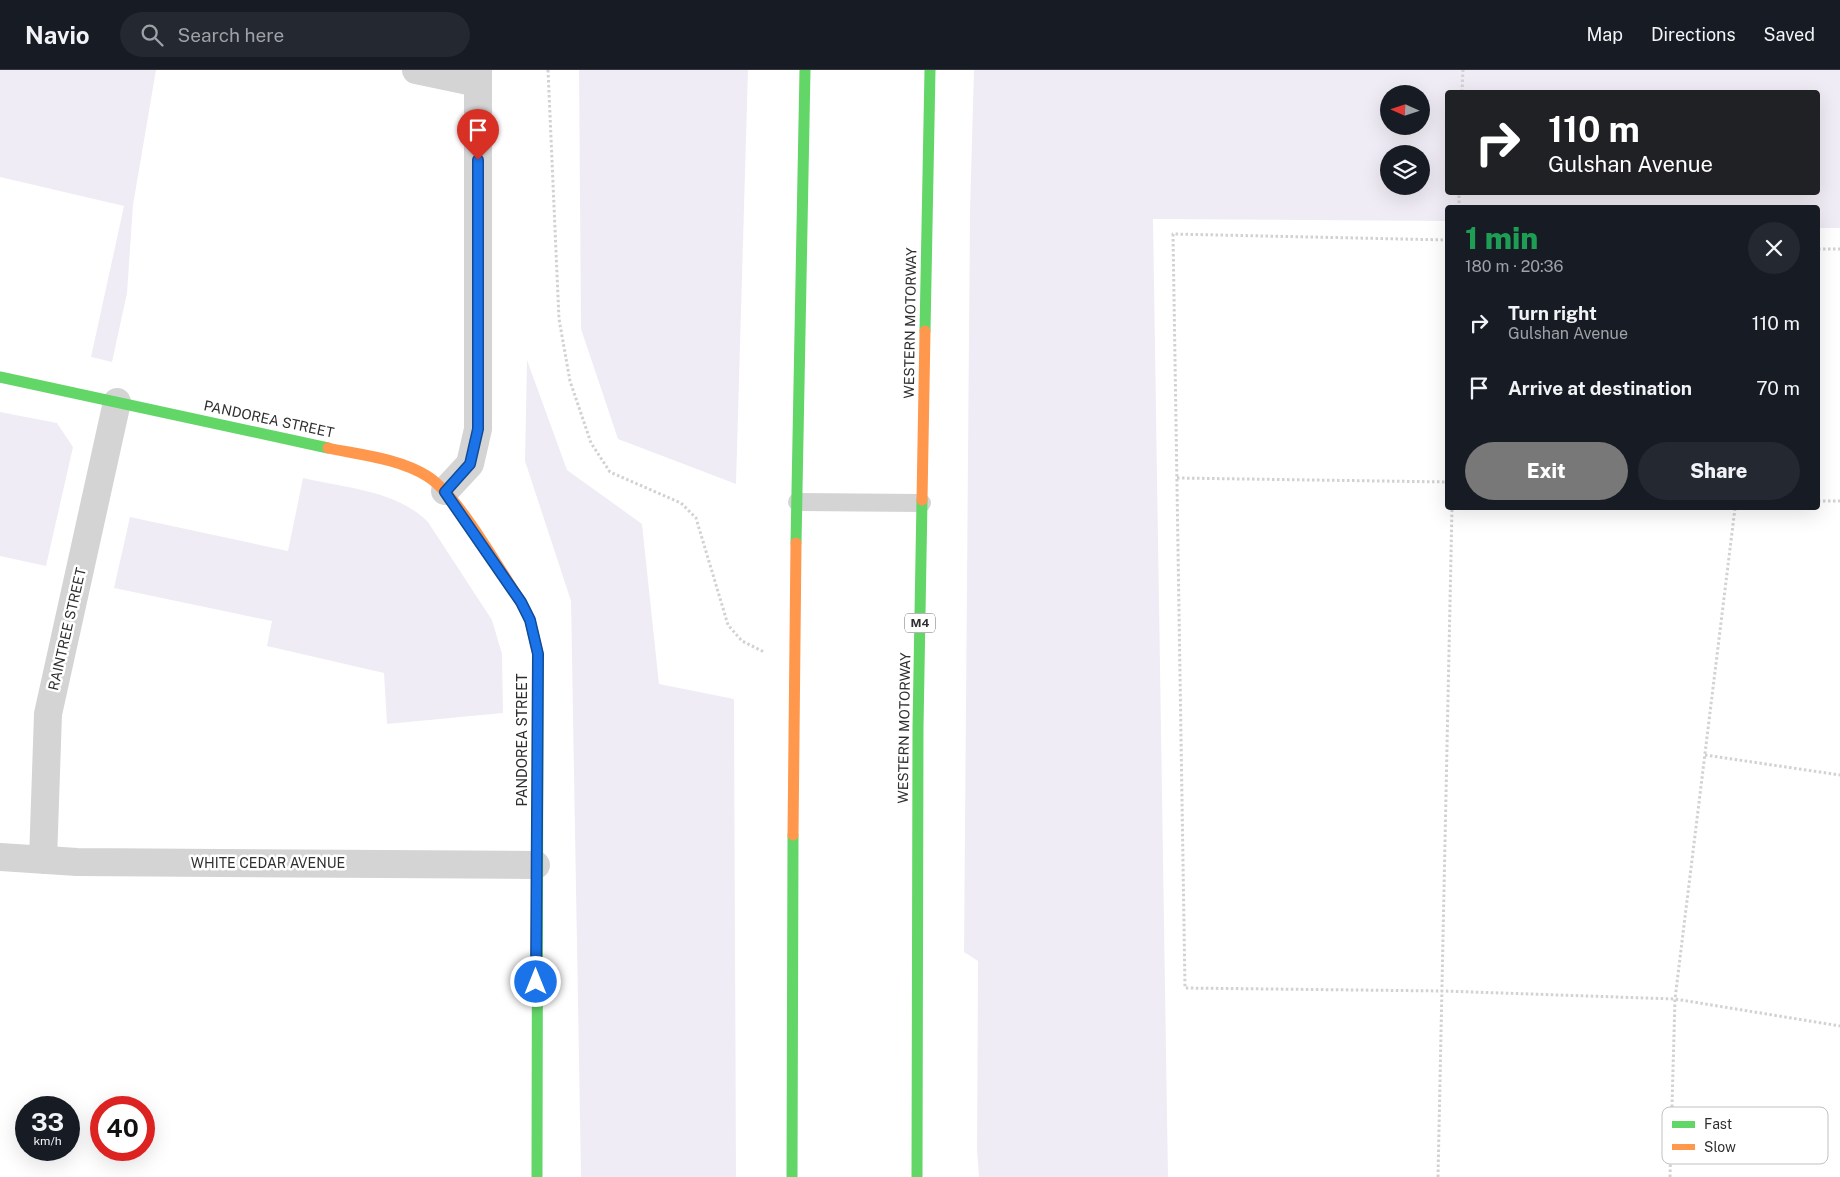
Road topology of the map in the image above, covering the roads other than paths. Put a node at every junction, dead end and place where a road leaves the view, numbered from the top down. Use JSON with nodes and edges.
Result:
{"nodes":[{"id":1,"x":416,"y":70,"type":"edge"},
{"id":2,"x":805,"y":70,"type":"edge"},
{"id":3,"x":930,"y":70,"type":"edge"},
{"id":4,"x":478,"y":77,"type":"edge"},
{"id":5,"x":0,"y":377,"type":"edge"},
{"id":6,"x":117,"y":402,"type":"junction"},
{"id":7,"x":445,"y":492,"type":"junction"},
{"id":8,"x":797,"y":502,"type":"junction"},
{"id":9,"x":922,"y":503,"type":"junction"},
{"id":10,"x":0,"y":857,"type":"edge"},
{"id":11,"x":43,"y":860,"type":"junction"},
{"id":12,"x":536,"y":865,"type":"junction"},
{"id":13,"x":537,"y":1177,"type":"edge"},
{"id":14,"x":792,"y":1177,"type":"edge"},
{"id":15,"x":917,"y":1177,"type":"edge"}],
"edges":[{"from":1,"to":4,"type":"street"},
{"from":2,"to":8,"type":"main road"},
{"from":3,"to":9,"type":"main road","name":"WESTERN MOTORWAY","number":"M4"},
{"from":4,"to":7,"type":"street"},
{"from":5,"to":6,"type":"main road","name":"PANDOREA STREET"},
{"from":6,"to":7,"type":"main road","name":"PANDOREA STREET"},
{"from":6,"to":11,"type":"street","name":"RAINTREE STREET"},
{"from":7,"to":12,"type":"main road","name":"PANDOREA STREET"},
{"from":8,"to":9,"type":"lane"},
{"from":8,"to":14,"type":"main road"},
{"from":9,"to":15,"type":"main road","name":"WESTERN MOTORWAY","number":"M4"},
{"from":10,"to":11,"type":"street","name":"WHITE CEDAR AVENUE"},
{"from":11,"to":12,"type":"street","name":"WHITE CEDAR AVENUE"},
{"from":12,"to":13,"type":"main road","name":"PANDOREA STREET"}]}
